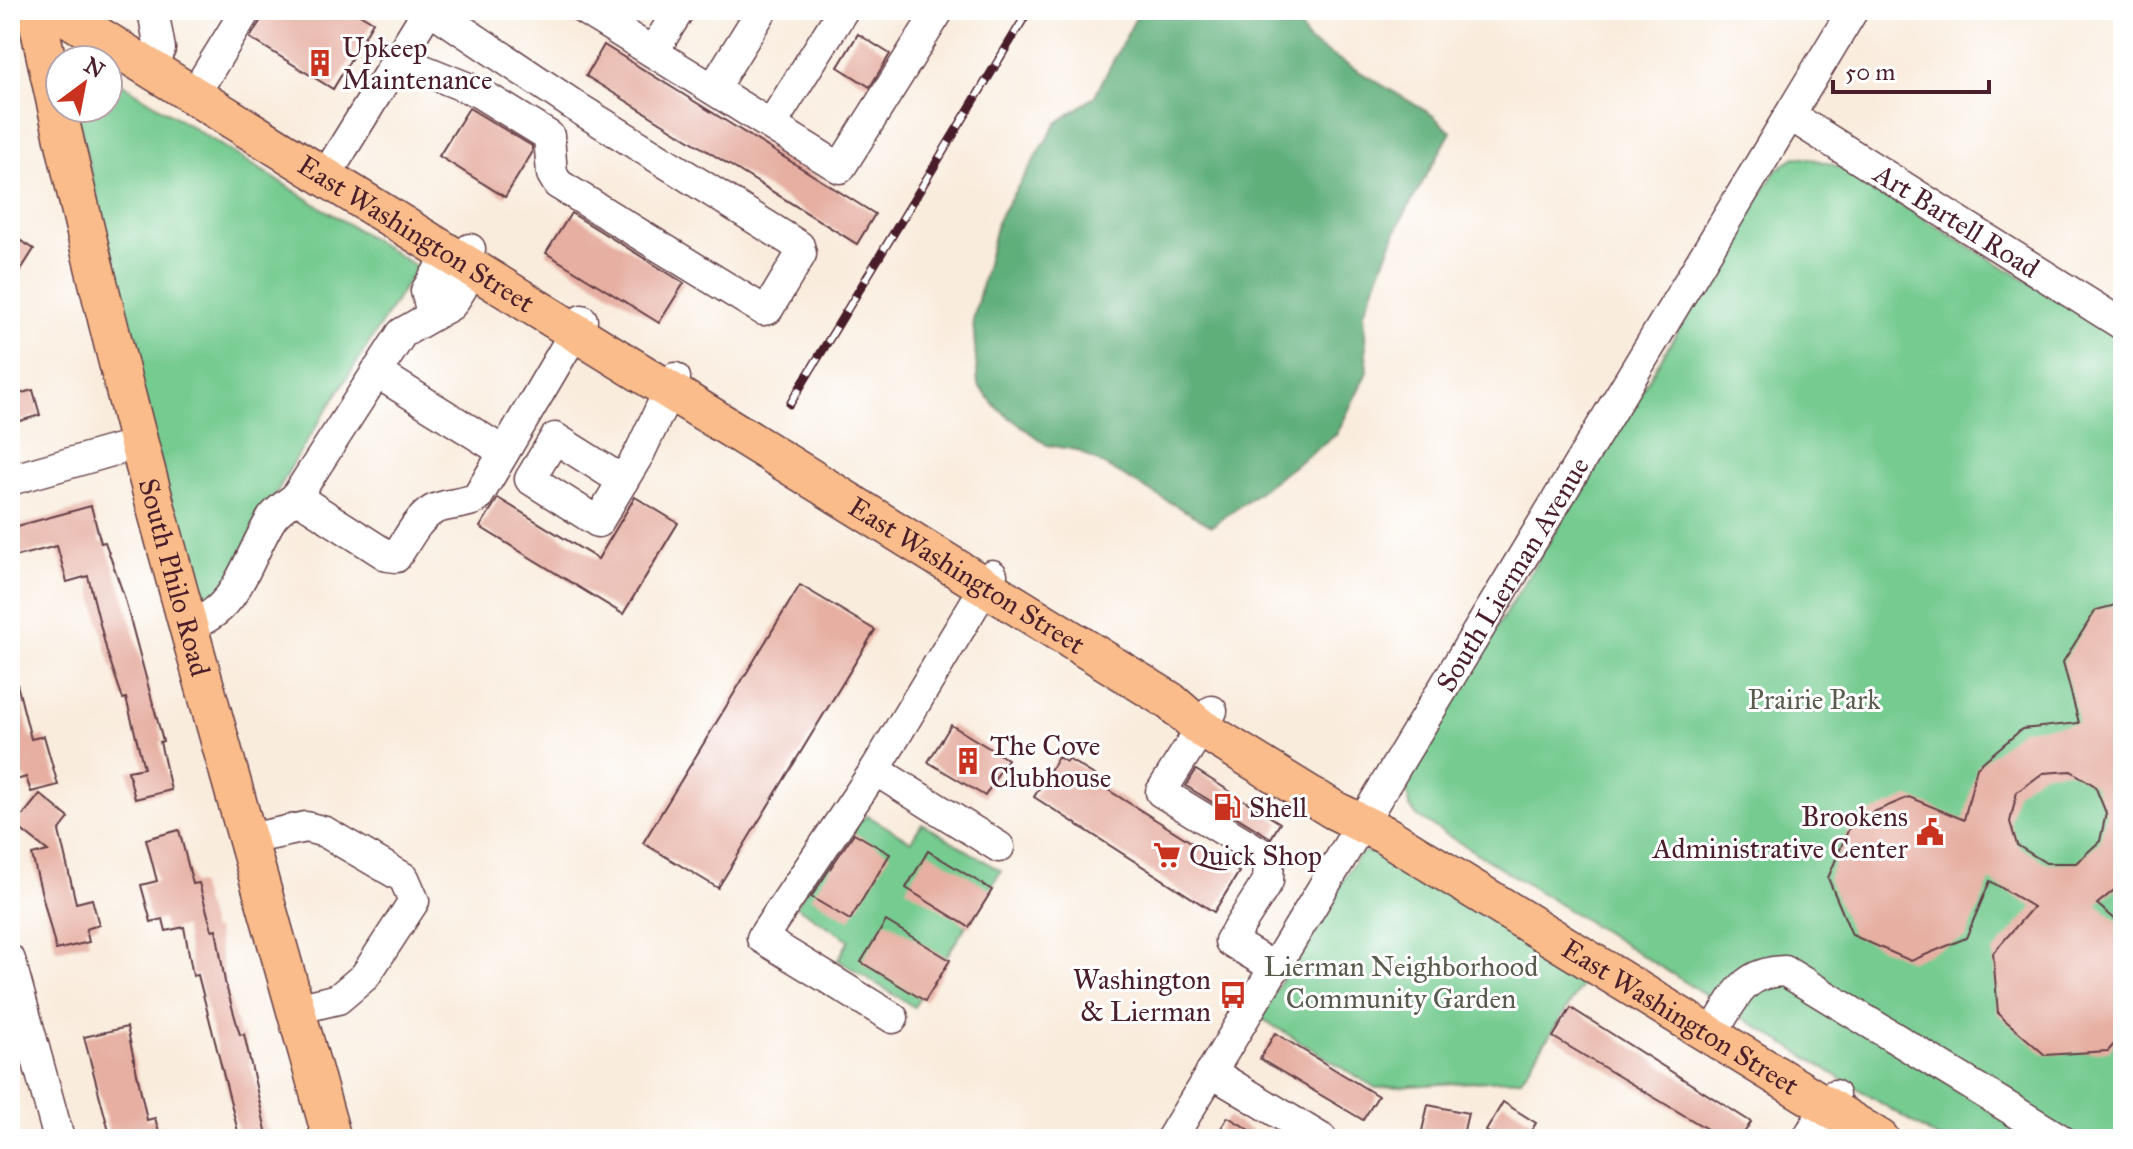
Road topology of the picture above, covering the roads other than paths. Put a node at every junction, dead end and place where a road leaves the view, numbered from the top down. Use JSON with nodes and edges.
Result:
{"nodes":[{"id":1,"x":36,"y":10,"type":"edge"},
{"id":2,"x":56,"y":10,"type":"edge"},
{"id":3,"x":101,"y":10,"type":"edge"},
{"id":4,"x":153,"y":10,"type":"edge"},
{"id":5,"x":430,"y":10,"type":"edge"},
{"id":6,"x":679,"y":10,"type":"edge"},
{"id":7,"x":762,"y":10,"type":"edge"},
{"id":8,"x":843,"y":10,"type":"edge"},
{"id":9,"x":939,"y":10,"type":"edge"},
{"id":10,"x":1853,"y":10,"type":"edge"},
{"id":11,"x":241,"y":12,"type":"edge"},
{"id":12,"x":594,"y":12,"type":"edge"},
{"id":13,"x":45,"y":44,"type":"edge"},
{"id":14,"x":111,"y":44,"type":"edge"},
{"id":15,"x":124,"y":49,"type":"edge"},
{"id":16,"x":653,"y":52,"type":"junction"},
{"id":17,"x":400,"y":56,"type":"junction"},
{"id":18,"x":155,"y":58,"type":"junction"},
{"id":19,"x":205,"y":77,"type":"junction"},
{"id":20,"x":713,"y":89,"type":"junction"},
{"id":21,"x":1791,"y":116,"type":"junction"},
{"id":22,"x":65,"y":124,"type":"edge"},
{"id":23,"x":771,"y":125,"type":"junction"},
{"id":24,"x":329,"y":170,"type":"junction"},
{"id":25,"x":466,"y":255,"type":"junction"},
{"id":26,"x":2123,"y":325,"type":"edge"},
{"id":27,"x":578,"y":326,"type":"junction"},
{"id":28,"x":376,"y":372,"type":"junction"},
{"id":29,"x":672,"y":384,"type":"junction"},
{"id":30,"x":140,"y":443,"type":"junction"},
{"id":31,"x":504,"y":452,"type":"junction"},
{"id":32,"x":10,"y":480,"type":"edge"},
{"id":33,"x":623,"y":481,"type":"dead end"},
{"id":34,"x":296,"y":497,"type":"junction"},
{"id":35,"x":988,"y":581,"type":"junction"},
{"id":36,"x":189,"y":625,"type":"junction"},
{"id":37,"x":1206,"y":719,"type":"junction"},
{"id":38,"x":875,"y":770,"type":"junction"},
{"id":39,"x":1367,"y":817,"type":"junction"},
{"id":40,"x":249,"y":839,"type":"junction"},
{"id":41,"x":999,"y":847,"type":"dead end"},
{"id":42,"x":1259,"y":894,"type":"junction"},
{"id":43,"x":1303,"y":922,"type":"junction"},
{"id":44,"x":10,"y":960,"type":"edge"},
{"id":45,"x":1275,"y":968,"type":"junction"},
{"id":46,"x":296,"y":1009,"type":"junction"},
{"id":47,"x":893,"y":1018,"type":"dead end"},
{"id":48,"x":1718,"y":1024,"type":"junction"},
{"id":49,"x":1211,"y":1072,"type":"junction"},
{"id":50,"x":1830,"y":1100,"type":"junction"},
{"id":51,"x":59,"y":1139,"type":"edge"},
{"id":52,"x":332,"y":1139,"type":"edge"},
{"id":53,"x":1171,"y":1139,"type":"edge"},
{"id":54,"x":1322,"y":1139,"type":"edge"},
{"id":55,"x":1807,"y":1139,"type":"edge"},
{"id":56,"x":1880,"y":1139,"type":"edge"},
{"id":57,"x":1905,"y":1139,"type":"edge"},
{"id":58,"x":2060,"y":1139,"type":"edge"}],
"edges":[{"from":1,"to":13,"type":"main road","name":"South Philo Road"},
{"from":2,"to":14,"type":"main road","name":"East Washington Street"},
{"from":3,"to":18,"type":"main road","name":"East Washington Street"},
{"from":4,"to":18,"type":"street"},
{"from":5,"to":17,"type":"street"},
{"from":5,"to":17,"type":"street"},
{"from":6,"to":16,"type":"street"},
{"from":7,"to":20,"type":"street"},
{"from":8,"to":23,"type":"street"},
{"from":9,"to":23,"type":"street"},
{"from":10,"to":21,"type":"street","name":"South Lierman Avenue"},
{"from":11,"to":19,"type":"street"},
{"from":12,"to":16,"type":"street"},
{"from":15,"to":18,"type":"main road","name":"East Washington Street"},
{"from":16,"to":20,"type":"street"},
{"from":17,"to":24,"type":"street"},
{"from":18,"to":19,"type":"main road","name":"East Washington Street"},
{"from":18,"to":24,"type":"main road","name":"East Washington Street"},
{"from":19,"to":24,"type":"main road","name":"East Washington Street"},
{"from":20,"to":23,"type":"street"},
{"from":21,"to":26,"type":"street","name":"Art Bartell Road"},
{"from":21,"to":39,"type":"street","name":"South Lierman Avenue"},
{"from":22,"to":30,"type":"main road","name":"South Philo Road"},
{"from":24,"to":25,"type":"main road","name":"East Washington Street"},
{"from":25,"to":27,"type":"main road","name":"East Washington Street"},
{"from":25,"to":28,"type":"street"},
{"from":27,"to":29,"type":"main road","name":"East Washington Street"},
{"from":27,"to":31,"type":"street"},
{"from":28,"to":31,"type":"street"},
{"from":28,"to":34,"type":"street"},
{"from":29,"to":33,"type":"street"},
{"from":29,"to":35,"type":"main road","name":"East Washington Street"},
{"from":30,"to":32,"type":"street"},
{"from":30,"to":36,"type":"main road","name":"South Philo Road"},
{"from":31,"to":34,"type":"street"},
{"from":34,"to":36,"type":"street"},
{"from":35,"to":37,"type":"main road","name":"East Washington Street"},
{"from":35,"to":38,"type":"street"},
{"from":36,"to":40,"type":"main road","name":"South Philo Road"},
{"from":37,"to":39,"type":"main road","name":"East Washington Street"},
{"from":37,"to":42,"type":"street"},
{"from":38,"to":41,"type":"street"},
{"from":38,"to":47,"type":"street"},
{"from":39,"to":43,"type":"street","name":"South Lierman Avenue"},
{"from":39,"to":48,"type":"main road","name":"East Washington Street"},
{"from":39,"to":50,"type":"main road","name":"East Washington Street"},
{"from":40,"to":46,"type":"main road","name":"South Philo Road"},
{"from":40,"to":46,"type":"street"},
{"from":42,"to":43,"type":"street"},
{"from":42,"to":45,"type":"street"},
{"from":43,"to":45,"type":"street","name":"South Lierman Avenue"},
{"from":44,"to":51,"type":"street"},
{"from":45,"to":49,"type":"street","name":"South Lierman Avenue"},
{"from":46,"to":52,"type":"main road","name":"South Philo Road"},
{"from":48,"to":50,"type":"main road","name":"East Washington Street"},
{"from":48,"to":58,"type":"street"},
{"from":49,"to":53,"type":"street","name":"South Lierman Avenue"},
{"from":49,"to":54,"type":"street"},
{"from":50,"to":55,"type":"street"},
{"from":50,"to":56,"type":"main road","name":"East Washington Street"},
{"from":50,"to":57,"type":"main road","name":"East Washington Street"}]}
